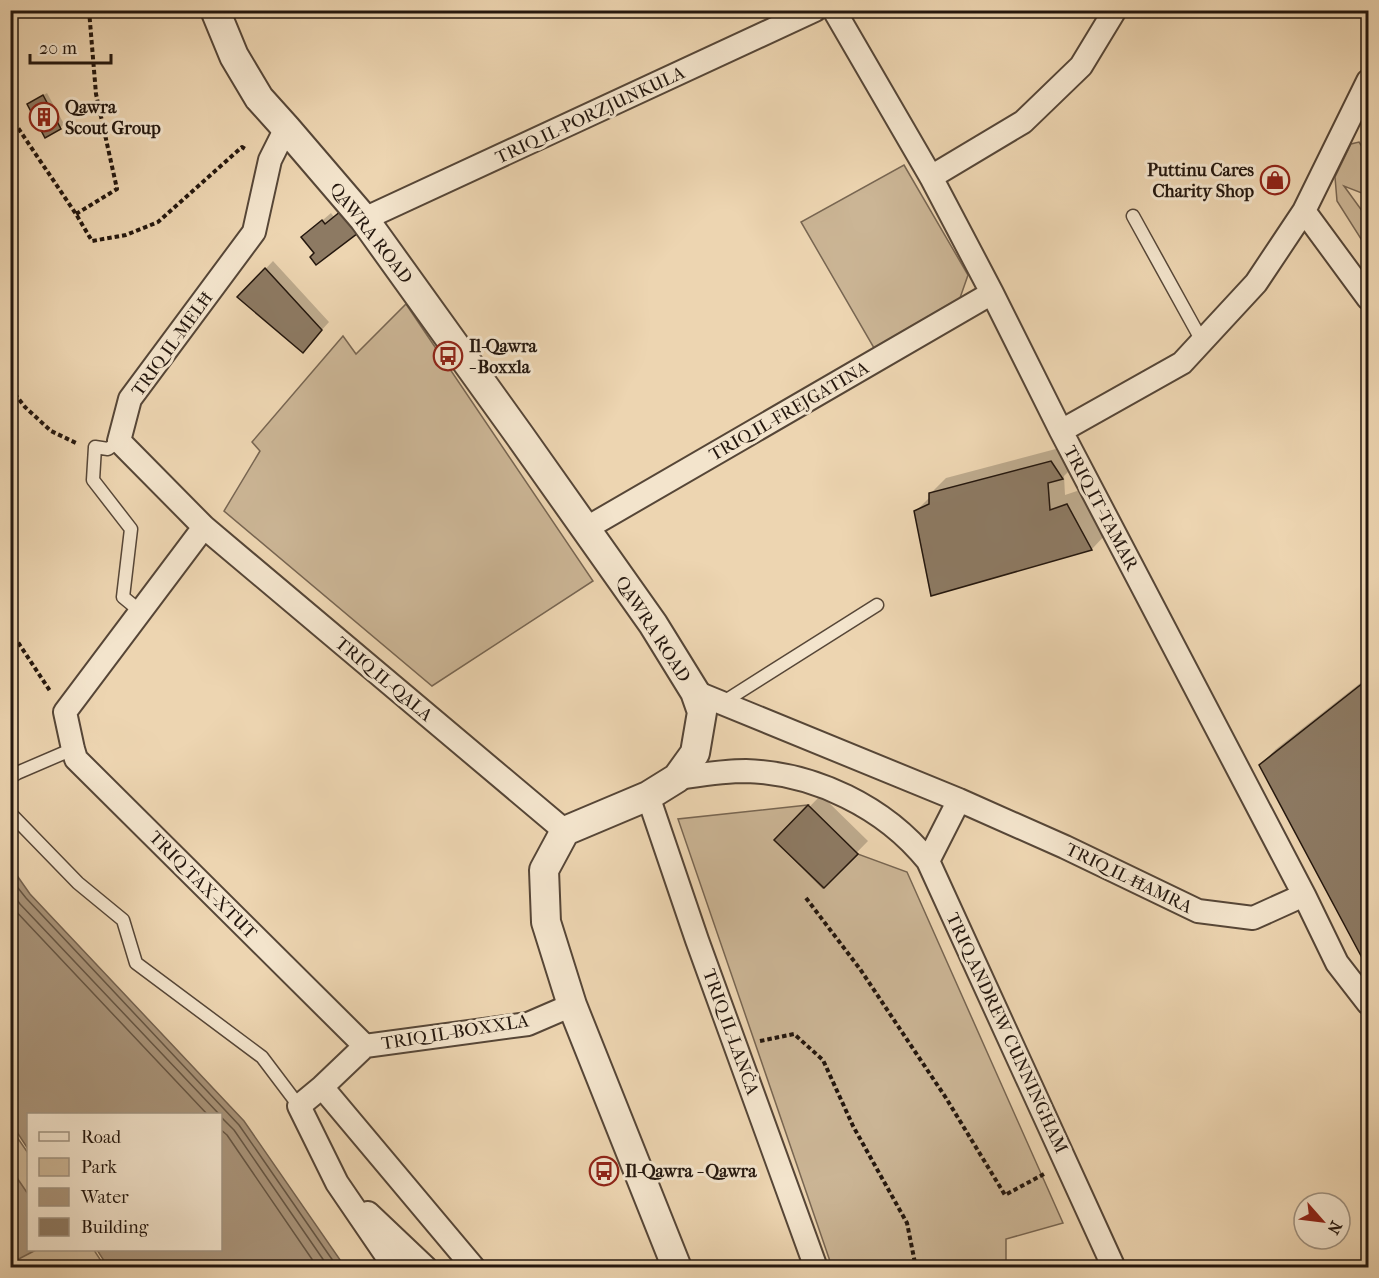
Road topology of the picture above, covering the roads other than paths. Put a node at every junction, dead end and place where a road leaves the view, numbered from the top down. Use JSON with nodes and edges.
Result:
{"nodes":[{"id":1,"x":215,"y":10,"type":"edge"},
{"id":2,"x":815,"y":10,"type":"edge"},
{"id":3,"x":834,"y":10,"type":"edge"},
{"id":4,"x":1115,"y":10,"type":"edge"},
{"id":5,"x":1368,"y":81,"type":"edge"},
{"id":6,"x":286,"y":128,"type":"junction"},
{"id":7,"x":931,"y":177,"type":"junction"},
{"id":8,"x":1304,"y":211,"type":"junction"},
{"id":9,"x":1133,"y":216,"type":"dead end"},
{"id":10,"x":364,"y":219,"type":"junction"},
{"id":11,"x":992,"y":293,"type":"junction"},
{"id":12,"x":1368,"y":298,"type":"edge"},
{"id":13,"x":1203,"y":341,"type":"junction"},
{"id":14,"x":1060,"y":431,"type":"junction"},
{"id":15,"x":119,"y":441,"type":"junction"},
{"id":16,"x":204,"y":527,"type":"junction"},
{"id":17,"x":585,"y":529,"type":"junction"},
{"id":18,"x":877,"y":605,"type":"dead end"},
{"id":19,"x":140,"y":611,"type":"junction"},
{"id":20,"x":694,"y":692,"type":"junction"},
{"id":21,"x":722,"y":703,"type":"junction"},
{"id":22,"x":73,"y":749,"type":"junction"},
{"id":23,"x":10,"y":778,"type":"edge"},
{"id":24,"x":676,"y":778,"type":"junction"},
{"id":25,"x":648,"y":796,"type":"junction"},
{"id":26,"x":959,"y":800,"type":"junction"},
{"id":27,"x":10,"y":813,"type":"edge"},
{"id":28,"x":565,"y":831,"type":"junction"},
{"id":29,"x":928,"y":861,"type":"junction"},
{"id":30,"x":1304,"y":895,"type":"junction"},
{"id":31,"x":1368,"y":1004,"type":"edge"},
{"id":32,"x":572,"y":1005,"type":"junction"},
{"id":33,"x":365,"y":1046,"type":"junction"},
{"id":34,"x":322,"y":1087,"type":"junction"},
{"id":35,"x":299,"y":1106,"type":"junction"},
{"id":36,"x":337,"y":1183,"type":"junction"},
{"id":37,"x":395,"y":1268,"type":"edge"},
{"id":38,"x":426,"y":1268,"type":"edge"},
{"id":39,"x":474,"y":1268,"type":"edge"},
{"id":40,"x":677,"y":1268,"type":"edge"},
{"id":41,"x":816,"y":1268,"type":"edge"},
{"id":42,"x":1114,"y":1268,"type":"edge"}],
"edges":[{"from":1,"to":6,"type":"street","name":"QAWRA ROAD"},
{"from":2,"to":10,"type":"street","name":"TRIQ IL-PORZJUNKULA"},
{"from":3,"to":7,"type":"street","name":"TRIQ IT-TAMAR"},
{"from":4,"to":7,"type":"street"},
{"from":5,"to":8,"type":"street"},
{"from":6,"to":10,"type":"street","name":"QAWRA ROAD"},
{"from":6,"to":15,"type":"street","name":"TRIQ IL-MELĦ"},
{"from":7,"to":11,"type":"street","name":"TRIQ IT-TAMAR"},
{"from":8,"to":12,"type":"street"},
{"from":8,"to":13,"type":"street"},
{"from":9,"to":13,"type":"lane"},
{"from":10,"to":17,"type":"street","name":"QAWRA ROAD"},
{"from":11,"to":14,"type":"street","name":"TRIQ IT-TAMAR"},
{"from":11,"to":17,"type":"street","name":"TRIQ IL-FREJGATINA"},
{"from":13,"to":14,"type":"street"},
{"from":14,"to":30,"type":"street","name":"TRIQ IT-TAMAR"},
{"from":15,"to":16,"type":"street"},
{"from":15,"to":19,"type":"lane"},
{"from":16,"to":19,"type":"street"},
{"from":16,"to":28,"type":"street","name":"TRIQ IL-QALA"},
{"from":17,"to":20,"type":"street","name":"QAWRA ROAD"},
{"from":18,"to":21,"type":"lane"},
{"from":19,"to":22,"type":"street","name":"TRIQ TAX-XTUT"},
{"from":20,"to":21,"type":"street","name":"TRIQ IL-ĦAMRA"},
{"from":20,"to":24,"type":"street","name":"QAWRA ROAD"},
{"from":21,"to":26,"type":"street","name":"TRIQ IL-ĦAMRA"},
{"from":22,"to":23,"type":"lane"},
{"from":22,"to":33,"type":"street","name":"TRIQ TAX-XTUT"},
{"from":24,"to":25,"type":"street","name":"QAWRA ROAD"},
{"from":24,"to":29,"type":"street","name":"TRIQ ANDREW CUNNINGHAM"},
{"from":25,"to":28,"type":"street","name":"QAWRA ROAD"},
{"from":25,"to":41,"type":"street","name":"TRIQ IL-LANĊA"},
{"from":26,"to":29,"type":"street"},
{"from":26,"to":30,"type":"street","name":"TRIQ IL-ĦAMRA"},
{"from":27,"to":35,"type":"lane"},
{"from":28,"to":32,"type":"street"},
{"from":29,"to":42,"type":"street","name":"TRIQ ANDREW CUNNINGHAM"},
{"from":30,"to":31,"type":"street","name":"TRIQ IT-TAMAR"},
{"from":32,"to":33,"type":"street","name":"TRIQ IL-BOXXLA"},
{"from":32,"to":40,"type":"street"},
{"from":33,"to":34,"type":"street","name":"TRIQ IL-BOXXLA"},
{"from":34,"to":35,"type":"street","name":"TRIQ IL-BOXXLA"},
{"from":34,"to":39,"type":"street"},
{"from":35,"to":36,"type":"street"},
{"from":36,"to":37,"type":"street"},
{"from":36,"to":38,"type":"street"}]}
